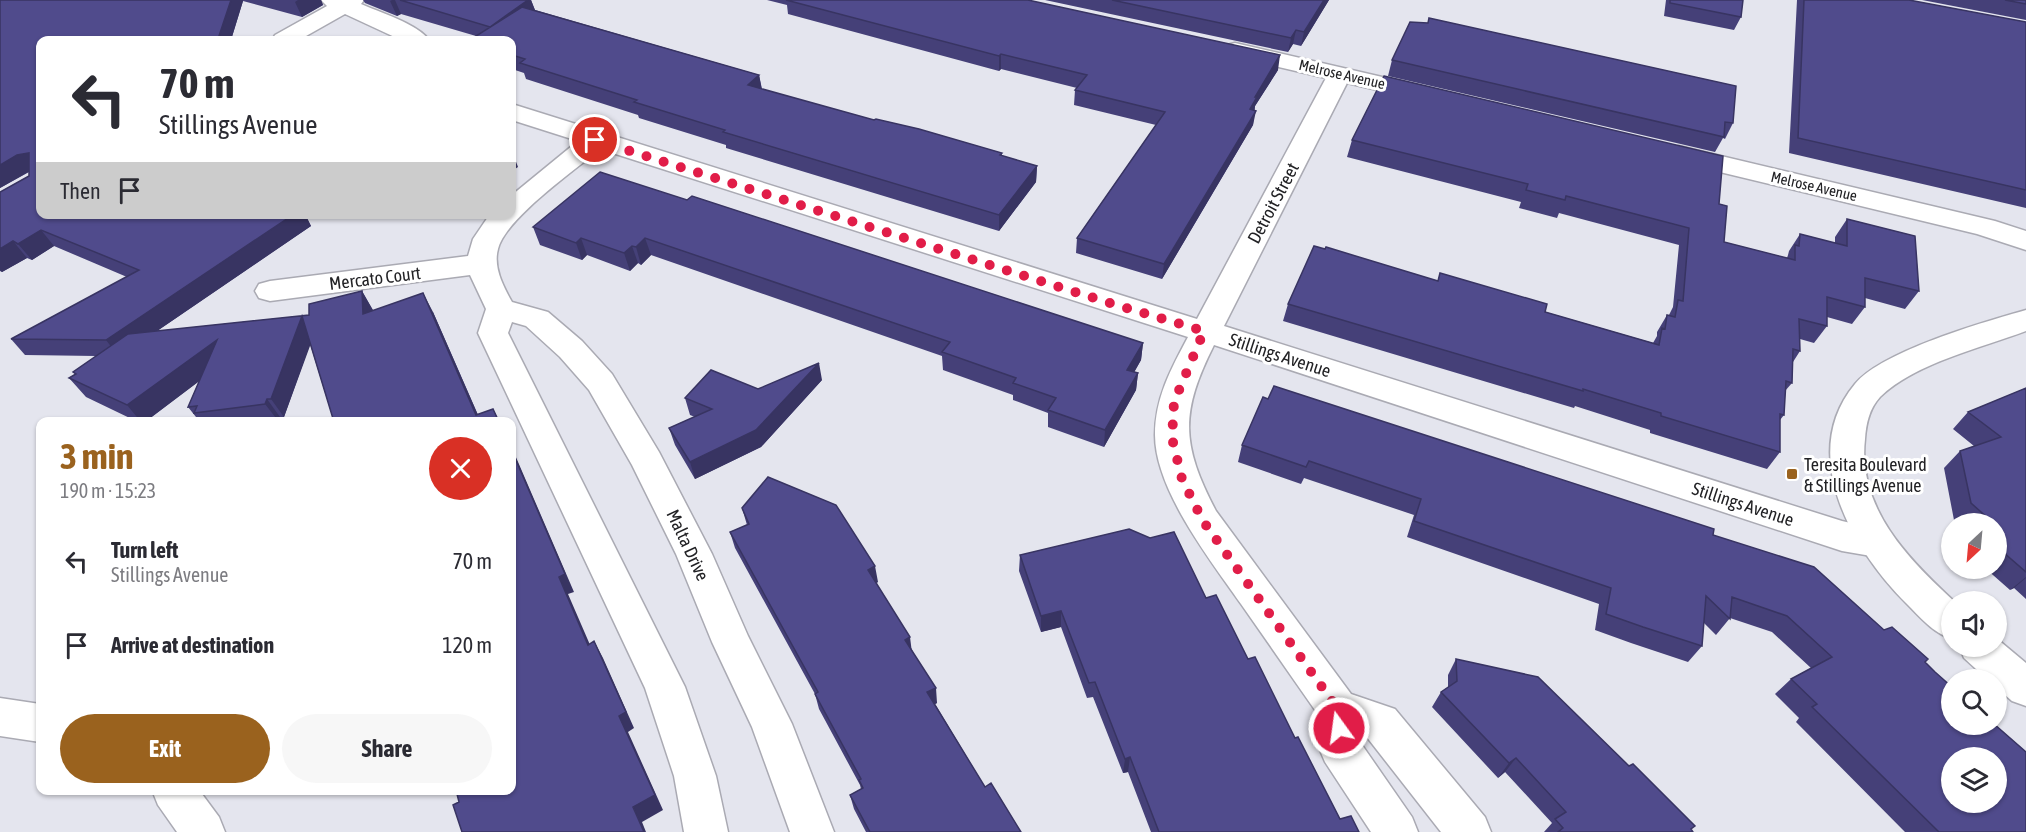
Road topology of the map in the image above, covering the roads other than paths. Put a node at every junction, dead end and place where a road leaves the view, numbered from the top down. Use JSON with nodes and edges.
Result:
{"nodes":[{"id":1,"x":343,"y":1,"type":"edge"},
{"id":2,"x":289,"y":36,"type":"edge"},
{"id":3,"x":410,"y":36,"type":"edge"},
{"id":4,"x":1214,"y":46,"type":"edge"},
{"id":5,"x":1340,"y":74,"type":"junction"},
{"id":6,"x":1448,"y":99,"type":"edge"},
{"id":7,"x":516,"y":113,"type":"edge"},
{"id":8,"x":595,"y":140,"type":"junction"},
{"id":9,"x":1658,"y":149,"type":"edge"},
{"id":10,"x":516,"y":206,"type":"edge"},
{"id":11,"x":501,"y":219,"type":"edge"},
{"id":12,"x":2026,"y":241,"type":"edge"},
{"id":13,"x":480,"y":264,"type":"junction"},
{"id":14,"x":270,"y":291,"type":"dead end"},
{"id":15,"x":501,"y":309,"type":"junction"},
{"id":16,"x":2026,"y":320,"type":"edge"},
{"id":17,"x":1204,"y":331,"type":"junction"},
{"id":18,"x":1877,"y":542,"type":"junction"},
{"id":19,"x":1941,"y":613,"type":"edge"},
{"id":20,"x":1991,"y":657,"type":"edge"},
{"id":21,"x":2026,"y":688,"type":"edge"},
{"id":22,"x":1337,"y":708,"type":"junction"},
{"id":23,"x":0,"y":717,"type":"edge"},
{"id":24,"x":36,"y":722,"type":"edge"},
{"id":25,"x":177,"y":795,"type":"edge"},
{"id":26,"x":203,"y":832,"type":"edge"},
{"id":27,"x":706,"y":832,"type":"edge"},
{"id":28,"x":812,"y":832,"type":"edge"},
{"id":29,"x":1396,"y":832,"type":"edge"},
{"id":30,"x":1469,"y":832,"type":"edge"}],
"edges":[{"from":1,"to":2,"type":"street"},
{"from":1,"to":3,"type":"street"},
{"from":4,"to":5,"type":"street","name":"Melrose Avenue"},
{"from":5,"to":6,"type":"street","name":"Melrose Avenue"},
{"from":5,"to":17,"type":"street","name":"Detroit Street"},
{"from":7,"to":8,"type":"street","name":"Stillings Avenue"},
{"from":8,"to":10,"type":"street"},
{"from":8,"to":17,"type":"street","name":"Stillings Avenue"},
{"from":9,"to":12,"type":"street","name":"Melrose Avenue"},
{"from":11,"to":13,"type":"street"},
{"from":13,"to":14,"type":"street","name":"Mercato Court"},
{"from":13,"to":15,"type":"street"},
{"from":15,"to":27,"type":"street"},
{"from":15,"to":28,"type":"street","name":"Malta Drive"},
{"from":16,"to":18,"type":"street"},
{"from":17,"to":18,"type":"street","name":"Stillings Avenue"},
{"from":17,"to":22,"type":"street","name":"Detroit Street"},
{"from":18,"to":19,"type":"street"},
{"from":20,"to":21,"type":"street"},
{"from":22,"to":29,"type":"street"},
{"from":22,"to":30,"type":"street"},
{"from":23,"to":24,"type":"street"},
{"from":25,"to":26,"type":"street"}]}
